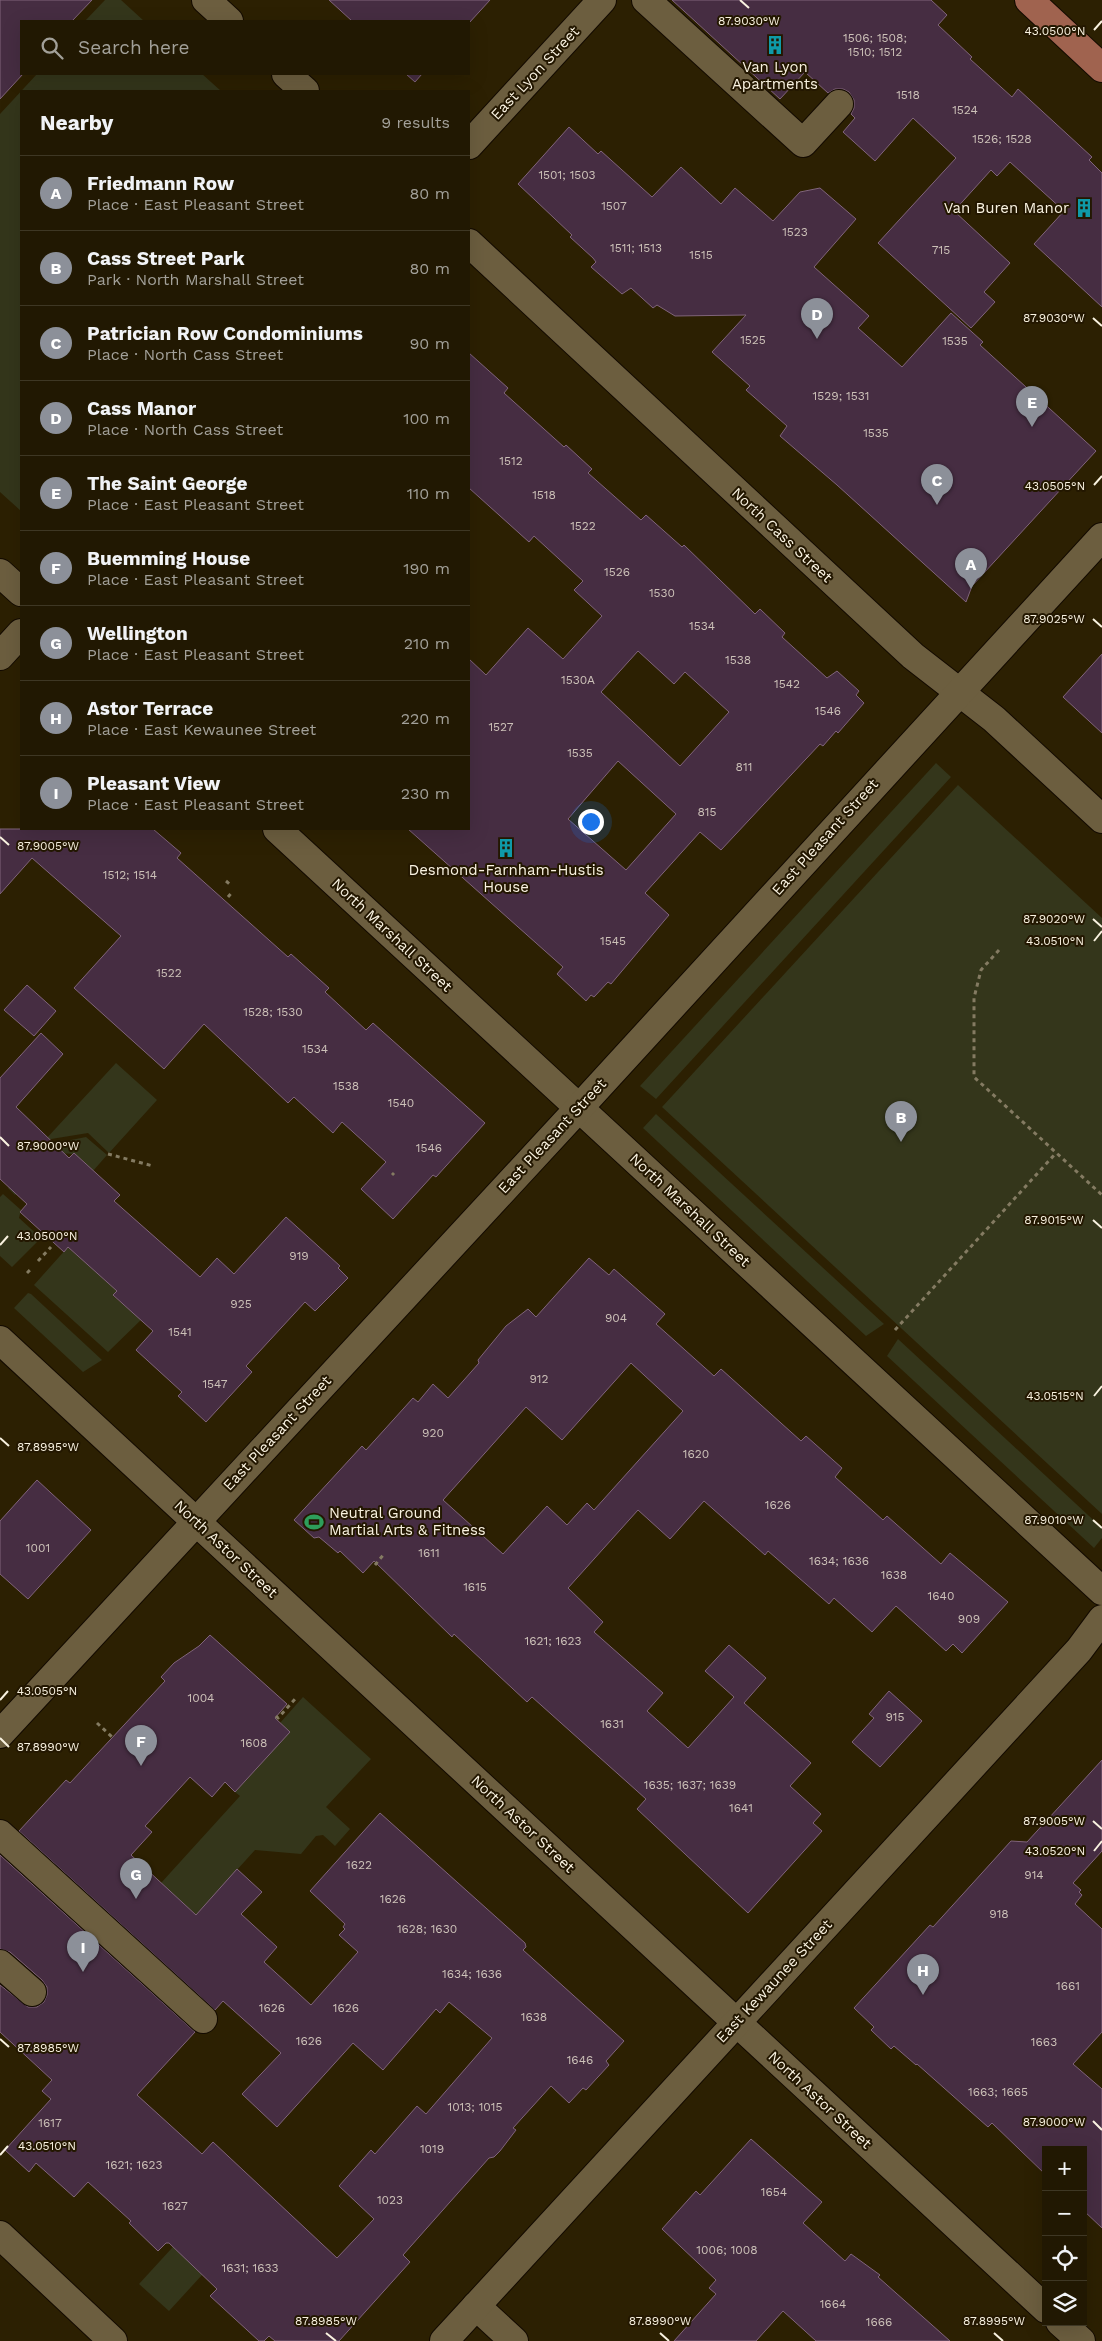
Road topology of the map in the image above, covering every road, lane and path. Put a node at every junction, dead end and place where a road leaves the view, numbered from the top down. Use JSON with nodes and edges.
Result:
{"nodes":[{"id":1,"x":206,"y":0,"type":"edge"},
{"id":2,"x":602,"y":0,"type":"edge"},
{"id":3,"x":646,"y":0,"type":"edge"},
{"id":4,"x":1029,"y":0,"type":"edge"},
{"id":5,"x":228,"y":20,"type":"edge"},
{"id":6,"x":1102,"y":68,"type":"edge"},
{"id":7,"x":287,"y":75,"type":"edge"},
{"id":8,"x":304,"y":90,"type":"edge"},
{"id":9,"x":839,"y":104,"type":"dead end"},
{"id":10,"x":470,"y":144,"type":"edge"},
{"id":11,"x":470,"y":244,"type":"edge"},
{"id":12,"x":1102,"y":537,"type":"edge"},
{"id":13,"x":0,"y":573,"type":"edge"},
{"id":14,"x":20,"y":591,"type":"edge"},
{"id":15,"x":20,"y":634,"type":"edge"},
{"id":16,"x":0,"y":656,"type":"edge"},
{"id":17,"x":959,"y":692,"type":"junction"},
{"id":18,"x":1102,"y":818,"type":"edge"},
{"id":19,"x":278,"y":830,"type":"edge"},
{"id":20,"x":226,"y":881,"type":"dead end"},
{"id":21,"x":232,"y":886,"type":"dead end"},
{"id":22,"x":233,"y":891,"type":"dead end"},
{"id":23,"x":228,"y":898,"type":"dead end"},
{"id":24,"x":998,"y":950,"type":"dead end"},
{"id":25,"x":579,"y":1108,"type":"junction"},
{"id":26,"x":1056,"y":1153,"type":"junction"},
{"id":27,"x":108,"y":1154,"type":"dead end"},
{"id":28,"x":153,"y":1166,"type":"dead end"},
{"id":29,"x":1102,"y":1195,"type":"edge"},
{"id":30,"x":51,"y":1247,"type":"dead end"},
{"id":31,"x":38,"y":1261,"type":"dead end"},
{"id":32,"x":32,"y":1268,"type":"dead end"},
{"id":33,"x":27,"y":1273,"type":"dead end"},
{"id":34,"x":896,"y":1330,"type":"dead end"},
{"id":35,"x":0,"y":1340,"type":"edge"},
{"id":36,"x":195,"y":1521,"type":"junction"},
{"id":37,"x":384,"y":1554,"type":"dead end"},
{"id":38,"x":375,"y":1565,"type":"dead end"},
{"id":39,"x":1102,"y":1591,"type":"edge"},
{"id":40,"x":1102,"y":1619,"type":"edge"},
{"id":41,"x":296,"y":1698,"type":"dead end"},
{"id":42,"x":276,"y":1716,"type":"dead end"},
{"id":43,"x":97,"y":1724,"type":"dead end"},
{"id":44,"x":0,"y":1734,"type":"edge"},
{"id":45,"x":112,"y":1737,"type":"dead end"},
{"id":46,"x":0,"y":1834,"type":"edge"},
{"id":47,"x":0,"y":1964,"type":"edge"},
{"id":48,"x":32,"y":1992,"type":"dead end"},
{"id":49,"x":203,"y":2019,"type":"dead end"},
{"id":50,"x":736,"y":2022,"type":"junction"},
{"id":51,"x":0,"y":2235,"type":"edge"},
{"id":52,"x":1042,"y":2305,"type":"edge"},
{"id":53,"x":476,"y":2306,"type":"junction"},
{"id":54,"x":1064,"y":2326,"type":"edge"},
{"id":55,"x":114,"y":2341,"type":"edge"},
{"id":56,"x":444,"y":2341,"type":"edge"},
{"id":57,"x":514,"y":2341,"type":"edge"},
{"id":58,"x":1081,"y":2341,"type":"edge"}],
"edges":[{"from":1,"to":5,"type":"street"},
{"from":2,"to":10,"type":"street","name":"East Lyon Street"},
{"from":3,"to":9,"type":"street"},
{"from":4,"to":6,"type":"main road"},
{"from":7,"to":8,"type":"street"},
{"from":11,"to":17,"type":"street","name":"North Cass Street"},
{"from":12,"to":17,"type":"street","name":"East Pleasant Street"},
{"from":13,"to":14,"type":"street"},
{"from":15,"to":16,"type":"street"},
{"from":17,"to":18,"type":"street","name":"North Cass Street"},
{"from":17,"to":25,"type":"street","name":"East Pleasant Street"},
{"from":19,"to":25,"type":"street","name":"North Marshall Street"},
{"from":20,"to":21,"type":"path"},
{"from":22,"to":23,"type":"path"},
{"from":24,"to":26,"type":"path"},
{"from":25,"to":36,"type":"street","name":"East Pleasant Street"},
{"from":25,"to":39,"type":"street","name":"North Marshall Street"},
{"from":26,"to":29,"type":"path"},
{"from":26,"to":34,"type":"path"},
{"from":27,"to":28,"type":"path"},
{"from":30,"to":31,"type":"path"},
{"from":32,"to":33,"type":"path"},
{"from":35,"to":36,"type":"street","name":"North Astor Street"},
{"from":36,"to":44,"type":"street","name":"East Pleasant Street"},
{"from":36,"to":50,"type":"street","name":"North Astor Street"},
{"from":37,"to":38,"type":"path"},
{"from":40,"to":50,"type":"street","name":"East Kewaunee Street"},
{"from":41,"to":42,"type":"path"},
{"from":43,"to":45,"type":"path"},
{"from":46,"to":49,"type":"street"},
{"from":47,"to":48,"type":"street"},
{"from":50,"to":52,"type":"street","name":"North Astor Street"},
{"from":50,"to":53,"type":"street","name":"East Kewaunee Street"},
{"from":51,"to":55,"type":"street"},
{"from":53,"to":56,"type":"street","name":"East Kewaunee Street"},
{"from":53,"to":57,"type":"street"},
{"from":54,"to":58,"type":"street"}]}
